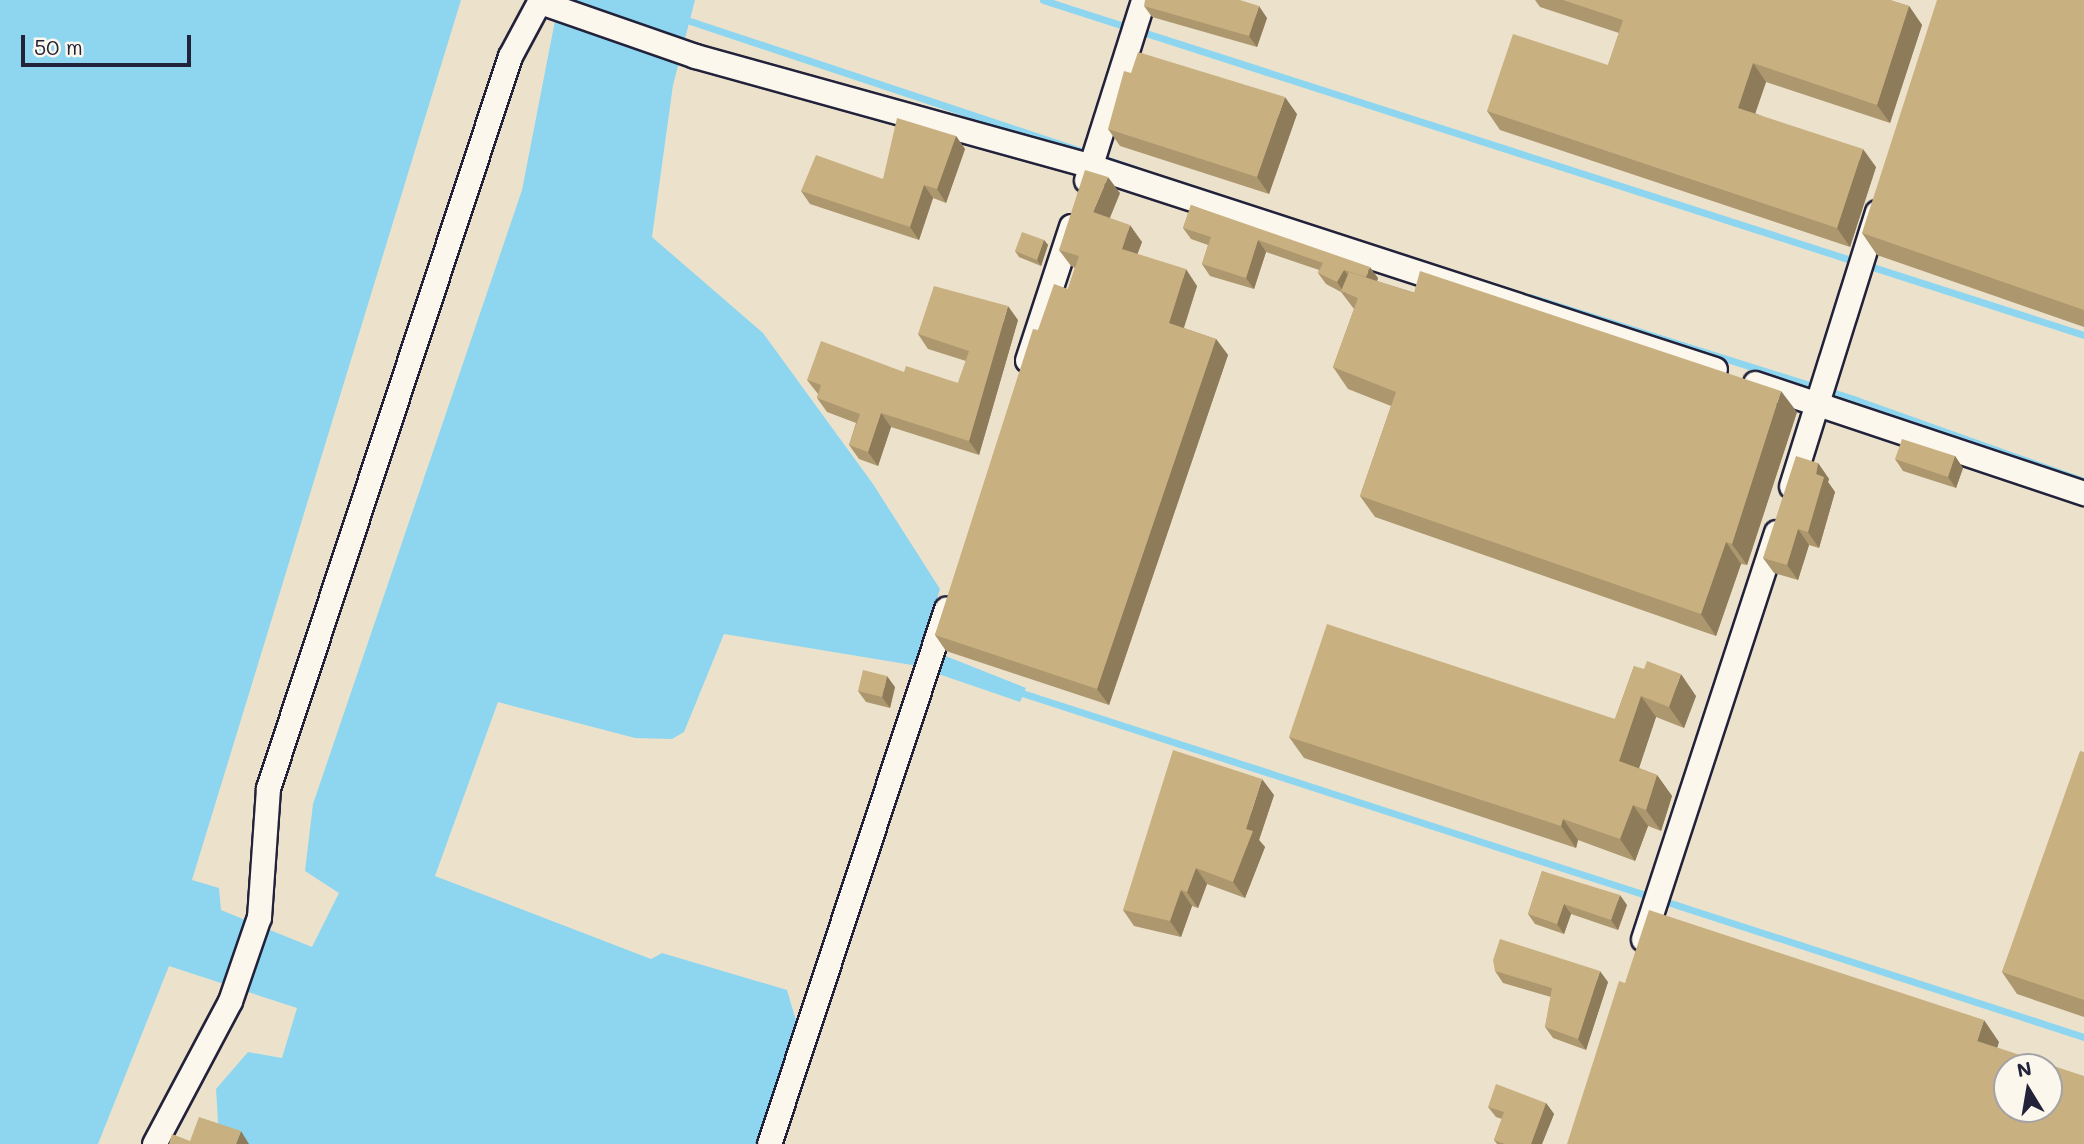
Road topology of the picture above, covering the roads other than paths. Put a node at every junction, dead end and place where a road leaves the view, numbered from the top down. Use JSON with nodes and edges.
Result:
{"nodes":[{"id":1,"x":540,"y":1,"type":"edge"},
{"id":2,"x":1137,"y":20,"type":"edge"},
{"id":3,"x":1091,"y":166,"type":"junction"},
{"id":4,"x":1884,"y":191,"type":"edge"},
{"id":5,"x":1018,"y":387,"type":"edge"},
{"id":6,"x":1820,"y":395,"type":"junction"},
{"id":7,"x":2084,"y":493,"type":"edge"},
{"id":8,"x":954,"y":583,"type":"edge"},
{"id":9,"x":1635,"y":962,"type":"edge"},
{"id":10,"x":154,"y":1144,"type":"edge"},
{"id":11,"x":769,"y":1144,"type":"edge"}],
"edges":[{"from":1,"to":3,"type":"street"},
{"from":1,"to":10,"type":"street"},
{"from":2,"to":3,"type":"street"},
{"from":3,"to":5,"type":"street"},
{"from":3,"to":6,"type":"street"},
{"from":4,"to":6,"type":"street"},
{"from":6,"to":7,"type":"street"},
{"from":6,"to":9,"type":"street"},
{"from":8,"to":11,"type":"street"}]}
